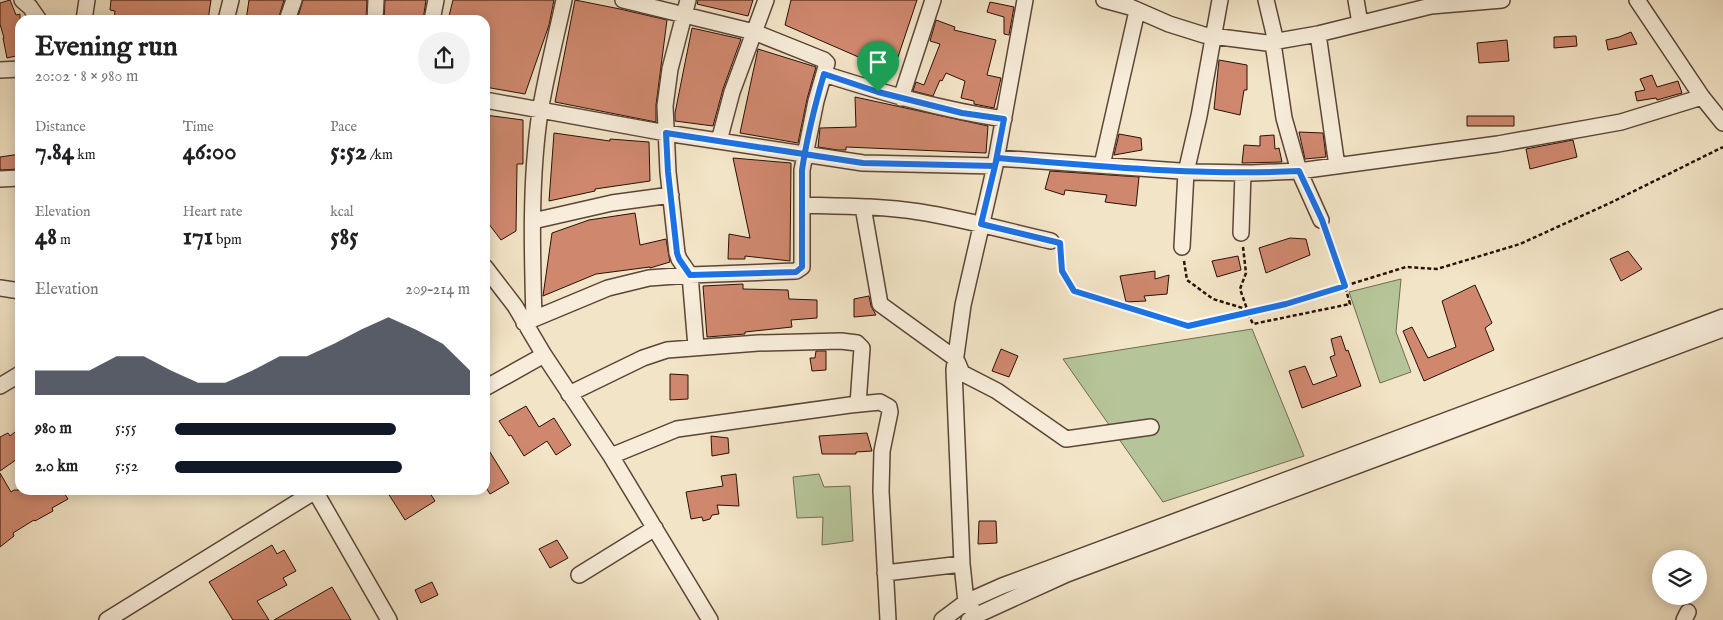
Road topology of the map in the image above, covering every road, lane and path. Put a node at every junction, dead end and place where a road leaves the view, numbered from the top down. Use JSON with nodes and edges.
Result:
{"nodes":[{"id":1,"x":87,"y":0,"type":"edge"},
{"id":2,"x":231,"y":0,"type":"edge"},
{"id":3,"x":294,"y":0,"type":"edge"},
{"id":4,"x":376,"y":0,"type":"edge"},
{"id":5,"x":436,"y":0,"type":"edge"},
{"id":6,"x":564,"y":0,"type":"edge"},
{"id":7,"x":623,"y":0,"type":"edge"},
{"id":8,"x":766,"y":0,"type":"edge"},
{"id":9,"x":933,"y":0,"type":"edge"},
{"id":10,"x":1026,"y":0,"type":"edge"},
{"id":11,"x":1104,"y":0,"type":"edge"},
{"id":12,"x":1220,"y":0,"type":"edge"},
{"id":13,"x":1266,"y":0,"type":"edge"},
{"id":14,"x":1356,"y":0,"type":"edge"},
{"id":15,"x":1502,"y":0,"type":"edge"},
{"id":16,"x":1637,"y":0,"type":"edge"},
{"id":17,"x":27,"y":2,"type":"edge"},
{"id":18,"x":1133,"y":6,"type":"edge"},
{"id":19,"x":687,"y":7,"type":"edge"},
{"id":20,"x":36,"y":15,"type":"edge"},
{"id":21,"x":85,"y":15,"type":"edge"},
{"id":22,"x":227,"y":15,"type":"edge"},
{"id":23,"x":289,"y":15,"type":"edge"},
{"id":24,"x":375,"y":15,"type":"edge"},
{"id":25,"x":433,"y":15,"type":"edge"},
{"id":26,"x":1360,"y":23,"type":"junction"},
{"id":27,"x":754,"y":32,"type":"junction"},
{"id":28,"x":1318,"y":34,"type":"junction"},
{"id":29,"x":1214,"y":37,"type":"junction"},
{"id":30,"x":1275,"y":42,"type":"junction"},
{"id":31,"x":15,"y":69,"type":"edge"},
{"id":32,"x":0,"y":70,"type":"edge"},
{"id":33,"x":824,"y":74,"type":"junction"},
{"id":34,"x":1702,"y":96,"type":"junction"},
{"id":35,"x":901,"y":98,"type":"junction"},
{"id":36,"x":490,"y":101,"type":"edge"},
{"id":37,"x":540,"y":111,"type":"junction"},
{"id":38,"x":1004,"y":119,"type":"junction"},
{"id":39,"x":1723,"y":123,"type":"edge"},
{"id":40,"x":666,"y":133,"type":"junction"},
{"id":41,"x":719,"y":141,"type":"junction"},
{"id":42,"x":1723,"y":147,"type":"edge"},
{"id":43,"x":804,"y":155,"type":"junction"},
{"id":44,"x":996,"y":162,"type":"junction"},
{"id":45,"x":1102,"y":165,"type":"junction"},
{"id":46,"x":1337,"y":166,"type":"junction"},
{"id":47,"x":1299,"y":171,"type":"junction"},
{"id":48,"x":1186,"y":172,"type":"junction"},
{"id":49,"x":1243,"y":173,"type":"junction"},
{"id":50,"x":15,"y":178,"type":"edge"},
{"id":51,"x":0,"y":179,"type":"edge"},
{"id":52,"x":671,"y":195,"type":"junction"},
{"id":53,"x":802,"y":205,"type":"junction"},
{"id":54,"x":863,"y":207,"type":"junction"},
{"id":55,"x":1322,"y":220,"type":"joint"},
{"id":56,"x":534,"y":221,"type":"junction"},
{"id":57,"x":981,"y":224,"type":"junction"},
{"id":58,"x":1242,"y":233,"type":"joint"},
{"id":59,"x":1051,"y":241,"type":"joint"},
{"id":60,"x":1182,"y":247,"type":"joint"},
{"id":61,"x":490,"y":274,"type":"edge"},
{"id":62,"x":690,"y":275,"type":"junction"},
{"id":63,"x":1345,"y":286,"type":"junction"},
{"id":64,"x":0,"y":288,"type":"edge"},
{"id":65,"x":15,"y":290,"type":"edge"},
{"id":66,"x":1248,"y":313,"type":"junction"},
{"id":67,"x":1723,"y":317,"type":"edge"},
{"id":68,"x":529,"y":321,"type":"junction"},
{"id":69,"x":1723,"y":328,"type":"edge"},
{"id":70,"x":696,"y":347,"type":"junction"},
{"id":71,"x":544,"y":355,"type":"junction"},
{"id":72,"x":956,"y":360,"type":"junction"},
{"id":73,"x":15,"y":377,"type":"edge"},
{"id":74,"x":490,"y":385,"type":"edge"},
{"id":75,"x":0,"y":386,"type":"edge"},
{"id":76,"x":570,"y":394,"type":"junction"},
{"id":77,"x":858,"y":404,"type":"junction"},
{"id":78,"x":1151,"y":427,"type":"dead end"},
{"id":79,"x":611,"y":456,"type":"junction"},
{"id":80,"x":308,"y":495,"type":"edge"},
{"id":81,"x":319,"y":495,"type":"edge"},
{"id":82,"x":655,"y":528,"type":"junction"},
{"id":83,"x":962,"y":564,"type":"junction"},
{"id":84,"x":885,"y":573,"type":"junction"},
{"id":85,"x":579,"y":575,"type":"dead end"},
{"id":86,"x":966,"y":602,"type":"junction"},
{"id":87,"x":973,"y":617,"type":"edge"},
{"id":88,"x":107,"y":620,"type":"edge"},
{"id":89,"x":389,"y":620,"type":"edge"},
{"id":90,"x":710,"y":620,"type":"edge"},
{"id":91,"x":888,"y":620,"type":"edge"},
{"id":92,"x":942,"y":620,"type":"edge"}],
"edges":[{"from":1,"to":21,"type":"street"},
{"from":2,"to":22,"type":"street"},
{"from":3,"to":23,"type":"street"},
{"from":4,"to":24,"type":"street"},
{"from":5,"to":25,"type":"street"},
{"from":6,"to":37,"type":"street"},
{"from":7,"to":19,"type":"street"},
{"from":8,"to":27,"type":"street"},
{"from":9,"to":35,"type":"street"},
{"from":10,"to":38,"type":"street"},
{"from":11,"to":18,"type":"street"},
{"from":12,"to":29,"type":"street"},
{"from":13,"to":30,"type":"street"},
{"from":14,"to":26,"type":"street"},
{"from":15,"to":26,"type":"street"},
{"from":16,"to":34,"type":"street"},
{"from":17,"to":20,"type":"street"},
{"from":18,"to":29,"type":"street"},
{"from":18,"to":45,"type":"street"},
{"from":19,"to":27,"type":"street"},
{"from":19,"to":40,"type":"street"},
{"from":26,"to":28,"type":"street"},
{"from":27,"to":33,"type":"street"},
{"from":27,"to":41,"type":"street"},
{"from":28,"to":30,"type":"street"},
{"from":28,"to":46,"type":"street"},
{"from":29,"to":30,"type":"street"},
{"from":29,"to":48,"type":"street"},
{"from":30,"to":47,"type":"street"},
{"from":31,"to":32,"type":"street"},
{"from":33,"to":35,"type":"street"},
{"from":33,"to":43,"type":"street"},
{"from":34,"to":39,"type":"street"},
{"from":34,"to":46,"type":"street"},
{"from":35,"to":38,"type":"street"},
{"from":36,"to":37,"type":"street"},
{"from":37,"to":40,"type":"street"},
{"from":37,"to":56,"type":"street"},
{"from":38,"to":44,"type":"street"},
{"from":40,"to":41,"type":"street"},
{"from":40,"to":52,"type":"street"},
{"from":41,"to":43,"type":"street"},
{"from":42,"to":63,"type":"path"},
{"from":43,"to":44,"type":"street"},
{"from":43,"to":53,"type":"street"},
{"from":44,"to":45,"type":"street"},
{"from":44,"to":57,"type":"street"},
{"from":45,"to":48,"type":"street"},
{"from":46,"to":47,"type":"street"},
{"from":47,"to":49,"type":"street"},
{"from":47,"to":55,"type":"street"},
{"from":48,"to":49,"type":"street"},
{"from":48,"to":60,"type":"street"},
{"from":49,"to":58,"type":"street"},
{"from":50,"to":51,"type":"street"},
{"from":52,"to":56,"type":"street"},
{"from":52,"to":62,"type":"street"},
{"from":53,"to":54,"type":"street"},
{"from":53,"to":62,"type":"street"},
{"from":54,"to":57,"type":"street"},
{"from":54,"to":72,"type":"street"},
{"from":55,"to":63,"type":"path"},
{"from":56,"to":68,"type":"street"},
{"from":57,"to":59,"type":"street"},
{"from":57,"to":72,"type":"street"},
{"from":58,"to":66,"type":"path"},
{"from":59,"to":66,"type":"path"},
{"from":60,"to":66,"type":"path"},
{"from":61,"to":68,"type":"street"},
{"from":62,"to":68,"type":"street"},
{"from":62,"to":70,"type":"street"},
{"from":63,"to":66,"type":"path"},
{"from":63,"to":66,"type":"path"},
{"from":64,"to":65,"type":"street"},
{"from":67,"to":86,"type":"street"},
{"from":68,"to":71,"type":"street"},
{"from":69,"to":87,"type":"street"},
{"from":70,"to":76,"type":"street"},
{"from":70,"to":77,"type":"street"},
{"from":71,"to":74,"type":"street"},
{"from":71,"to":76,"type":"street"},
{"from":72,"to":78,"type":"street"},
{"from":72,"to":83,"type":"street"},
{"from":73,"to":75,"type":"street"},
{"from":76,"to":79,"type":"street"},
{"from":77,"to":79,"type":"street"},
{"from":77,"to":84,"type":"street"},
{"from":79,"to":82,"type":"street"},
{"from":80,"to":88,"type":"street"},
{"from":81,"to":89,"type":"street"},
{"from":82,"to":85,"type":"street"},
{"from":82,"to":90,"type":"street"},
{"from":83,"to":84,"type":"street"},
{"from":83,"to":86,"type":"street"},
{"from":84,"to":91,"type":"street"},
{"from":86,"to":87,"type":"street"},
{"from":86,"to":92,"type":"street"}]}
